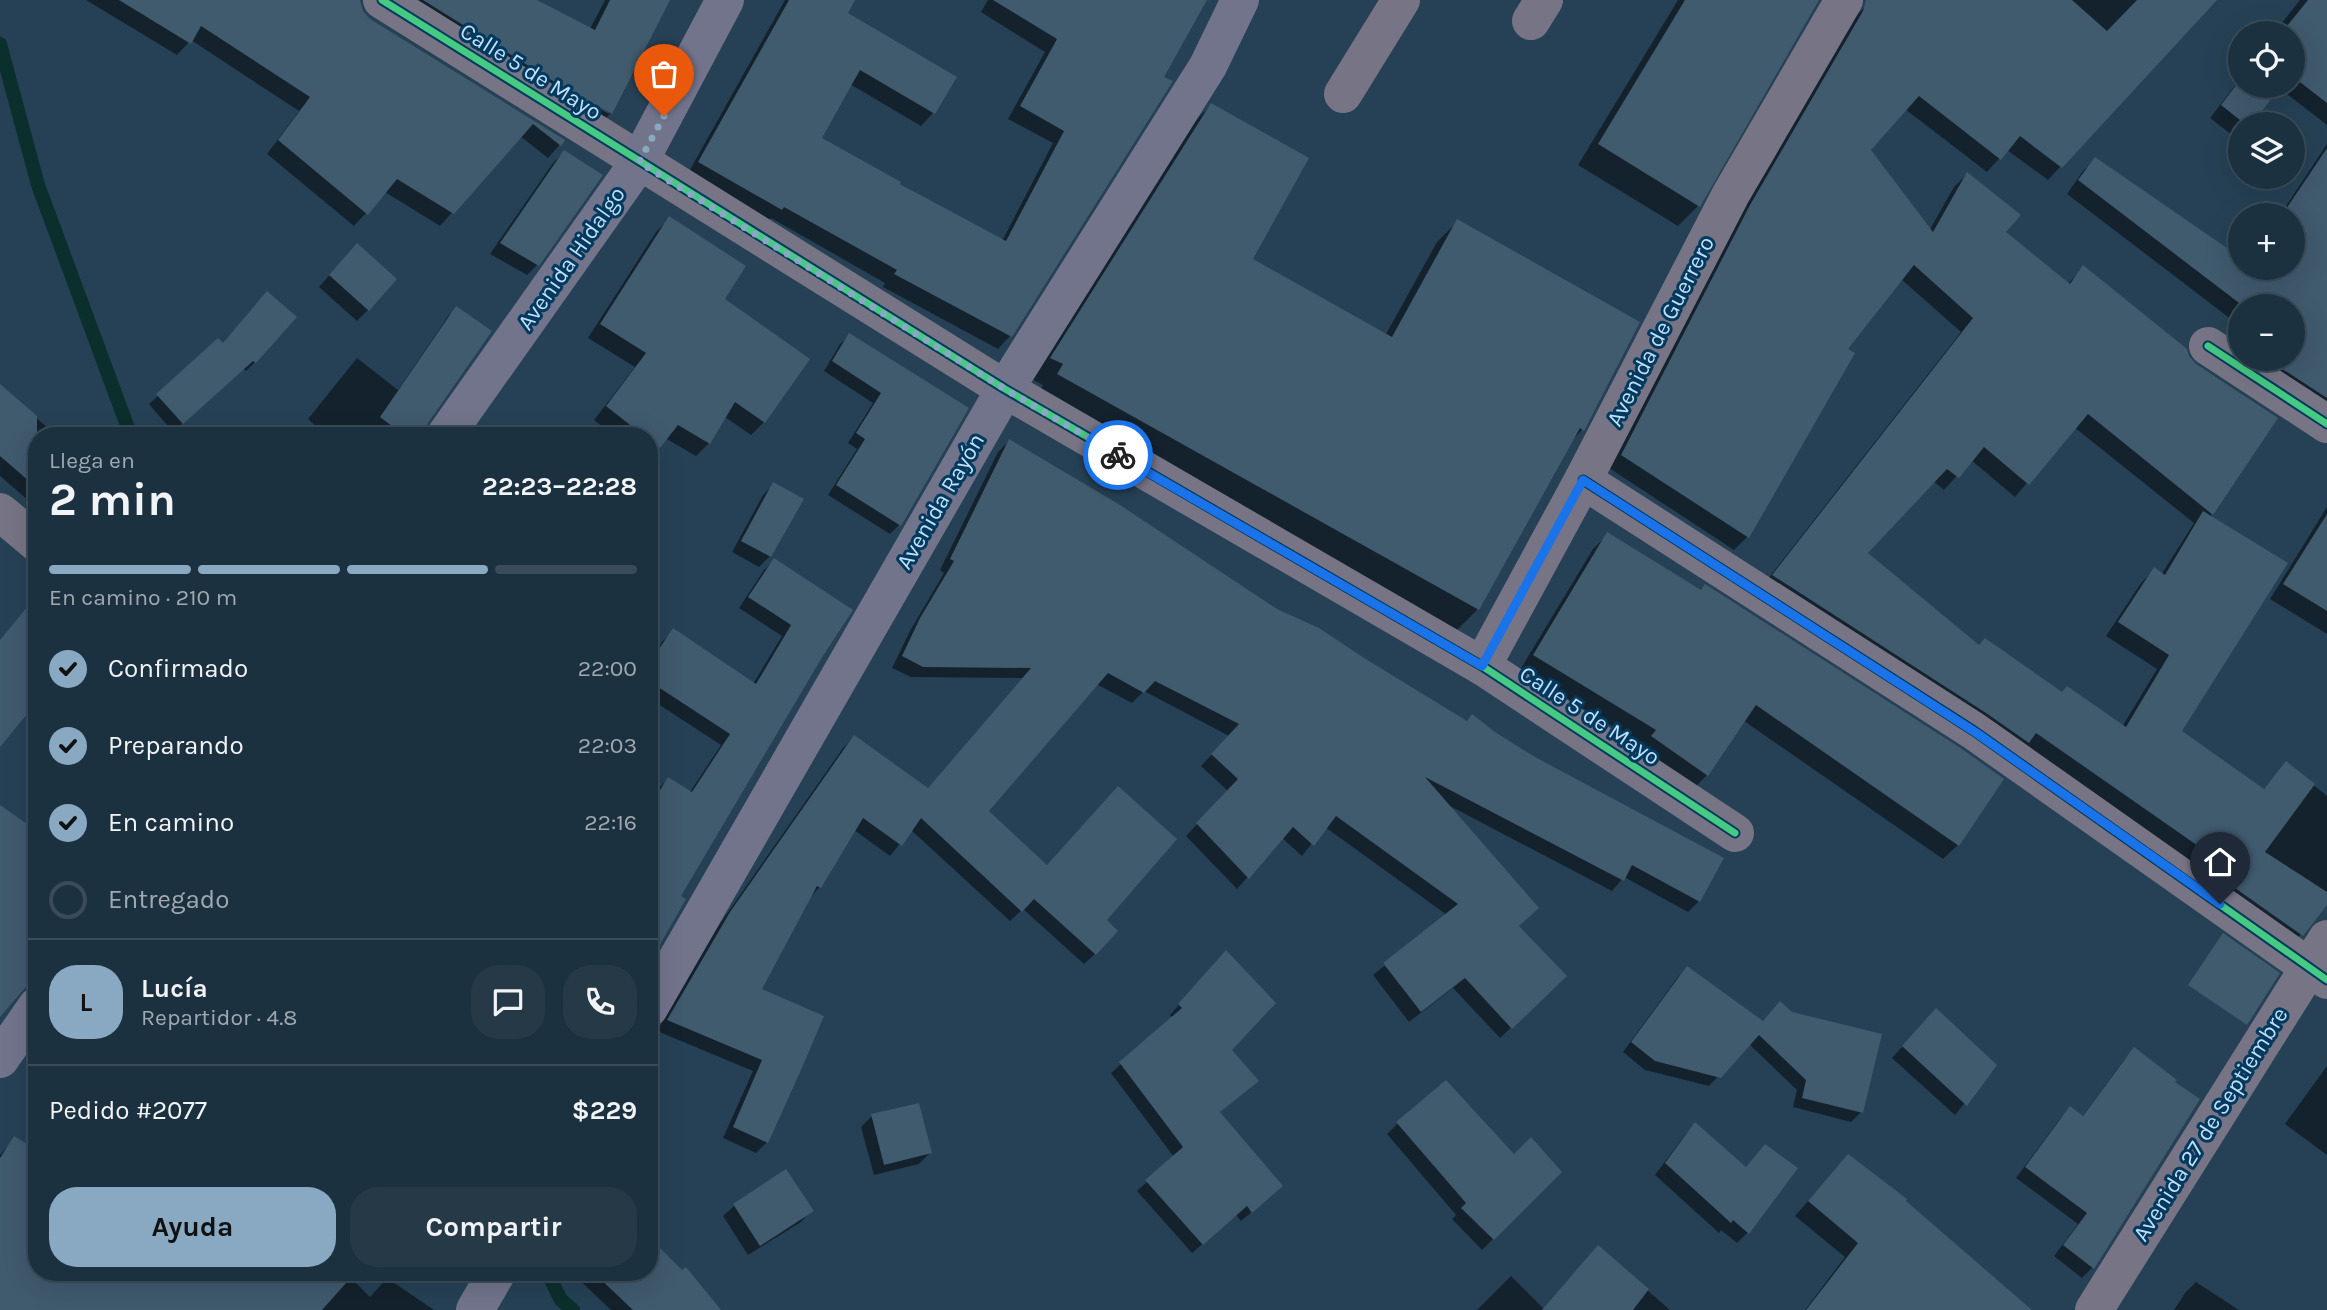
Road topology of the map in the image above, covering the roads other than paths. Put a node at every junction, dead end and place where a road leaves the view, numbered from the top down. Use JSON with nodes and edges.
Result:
{"nodes":[{"id":1,"x":382,"y":0,"type":"edge"},
{"id":2,"x":726,"y":0,"type":"edge"},
{"id":3,"x":1240,"y":0,"type":"edge"},
{"id":4,"x":1401,"y":0,"type":"edge"},
{"id":5,"x":1844,"y":0,"type":"edge"},
{"id":6,"x":1343,"y":94,"type":"dead end"},
{"id":7,"x":639,"y":162,"type":"junction"},
{"id":8,"x":2208,"y":346,"type":"dead end"},
{"id":9,"x":1005,"y":389,"type":"junction"},
{"id":10,"x":2327,"y":424,"type":"edge"},
{"id":11,"x":450,"y":427,"type":"edge"},
{"id":12,"x":1583,"y":480,"type":"junction"},
{"id":13,"x":0,"y":512,"type":"edge"},
{"id":14,"x":28,"y":535,"type":"edge"},
{"id":15,"x":1482,"y":666,"type":"junction"},
{"id":16,"x":1735,"y":833,"type":"dead end"},
{"id":17,"x":2321,"y":962,"type":"edge"},
{"id":18,"x":658,"y":992,"type":"edge"},
{"id":19,"x":28,"y":1019,"type":"edge"},
{"id":20,"x":0,"y":1059,"type":"edge"},
{"id":21,"x":2094,"y":1310,"type":"edge"}],
"edges":[{"from":1,"to":7,"type":"street","name":"Calle 5 de Mayo"},
{"from":2,"to":7,"type":"main road","name":"Avenida Hidalgo"},
{"from":3,"to":9,"type":"main road","name":"Avenida Rayón"},
{"from":4,"to":6,"type":"street"},
{"from":5,"to":12,"type":"street","name":"Avenida de Guerrero"},
{"from":7,"to":9,"type":"street","name":"Calle 5 de Mayo"},
{"from":7,"to":11,"type":"main road","name":"Avenida Hidalgo"},
{"from":8,"to":10,"type":"street"},
{"from":9,"to":15,"type":"street","name":"Calle 5 de Mayo"},
{"from":9,"to":18,"type":"main road","name":"Avenida Rayón"},
{"from":12,"to":15,"type":"street","name":"Avenida de Guerrero"},
{"from":12,"to":17,"type":"street"},
{"from":13,"to":14,"type":"street"},
{"from":15,"to":16,"type":"street","name":"Calle 5 de Mayo"},
{"from":17,"to":21,"type":"street","name":"Avenida 27 de Septiembre"},
{"from":19,"to":20,"type":"main road"}]}
